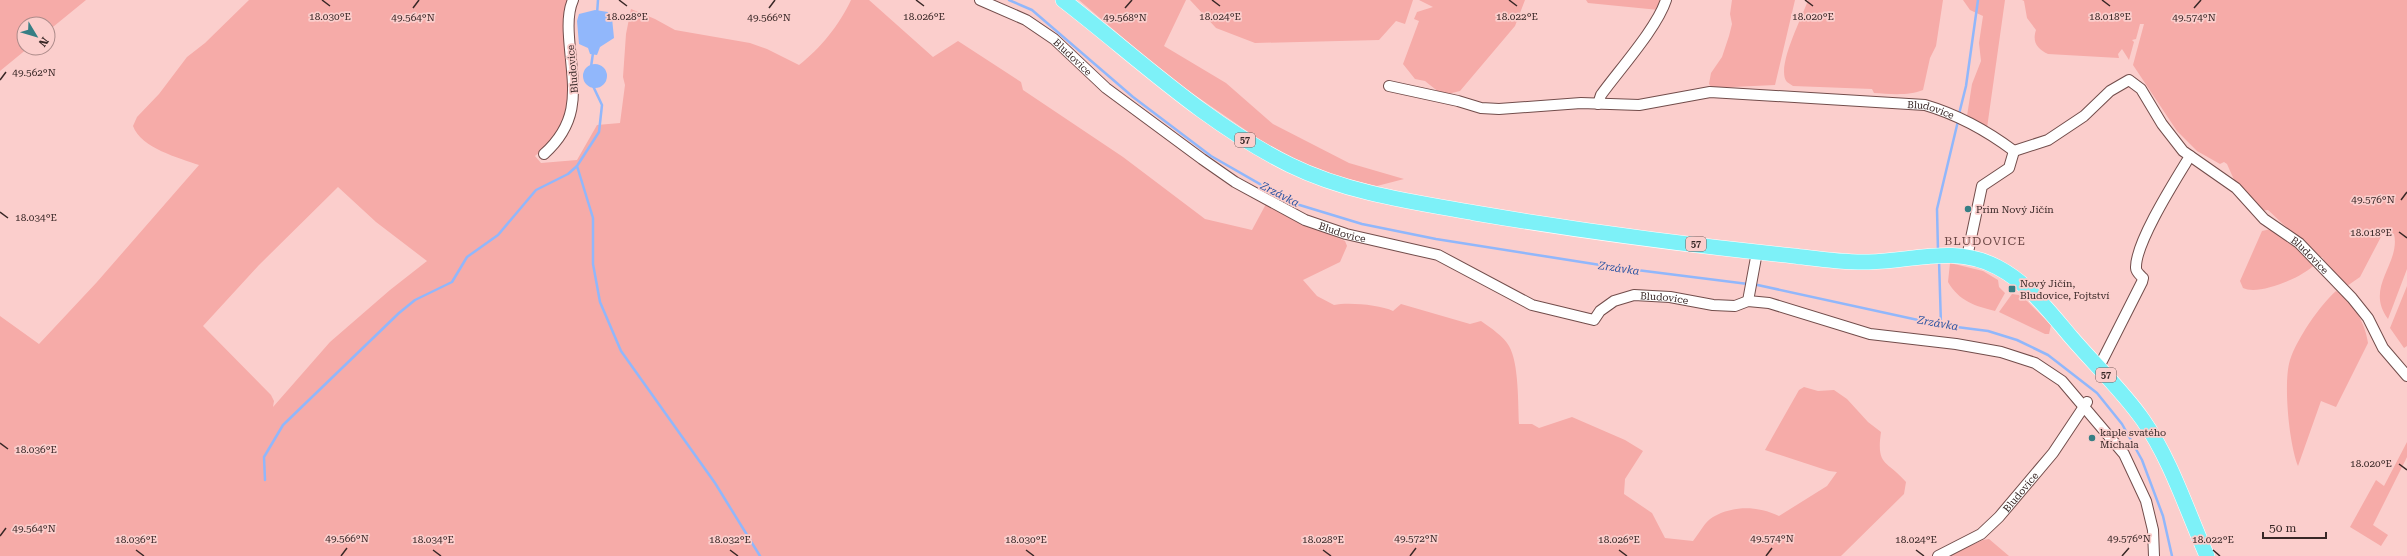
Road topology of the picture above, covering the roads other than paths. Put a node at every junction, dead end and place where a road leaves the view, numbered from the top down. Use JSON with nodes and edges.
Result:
{"nodes":[{"id":1,"x":573,"y":0,"type":"edge"},
{"id":2,"x":980,"y":0,"type":"edge"},
{"id":3,"x":1064,"y":0,"type":"edge"},
{"id":4,"x":1666,"y":0,"type":"edge"},
{"id":5,"x":1389,"y":86,"type":"dead end"},
{"id":6,"x":1598,"y":104,"type":"junction"},
{"id":7,"x":2014,"y":151,"type":"junction"},
{"id":8,"x":544,"y":154,"type":"dead end"},
{"id":9,"x":2190,"y":156,"type":"junction"},
{"id":10,"x":1757,"y":252,"type":"junction"},
{"id":11,"x":1967,"y":257,"type":"junction"},
{"id":12,"x":1749,"y":298,"type":"junction"},
{"id":13,"x":2099,"y":367,"type":"junction"},
{"id":14,"x":2407,"y":376,"type":"edge"},
{"id":15,"x":2085,"y":404,"type":"junction"},
{"id":16,"x":1938,"y":556,"type":"edge"},
{"id":17,"x":2154,"y":556,"type":"edge"},
{"id":18,"x":2207,"y":556,"type":"edge"}],
"edges":[{"from":1,"to":8,"type":"street","name":"Bludovice"},
{"from":2,"to":12,"type":"street","name":"Bludovice"},
{"from":3,"to":10,"type":"main road","number":"57"},
{"from":4,"to":6,"type":"street"},
{"from":5,"to":6,"type":"street","name":"Bludovice"},
{"from":6,"to":7,"type":"street","name":"Bludovice"},
{"from":7,"to":9,"type":"street","name":"Bludovice"},
{"from":7,"to":11,"type":"street"},
{"from":9,"to":13,"type":"street"},
{"from":9,"to":14,"type":"street","name":"Bludovice"},
{"from":10,"to":11,"type":"main road","number":"57"},
{"from":10,"to":12,"type":"street"},
{"from":11,"to":13,"type":"main road","number":"57"},
{"from":12,"to":15,"type":"street","name":"Bludovice"},
{"from":13,"to":18,"type":"main road","number":"57"},
{"from":15,"to":16,"type":"street","name":"Bludovice"},
{"from":15,"to":17,"type":"street","name":"Bludovice"}]}
